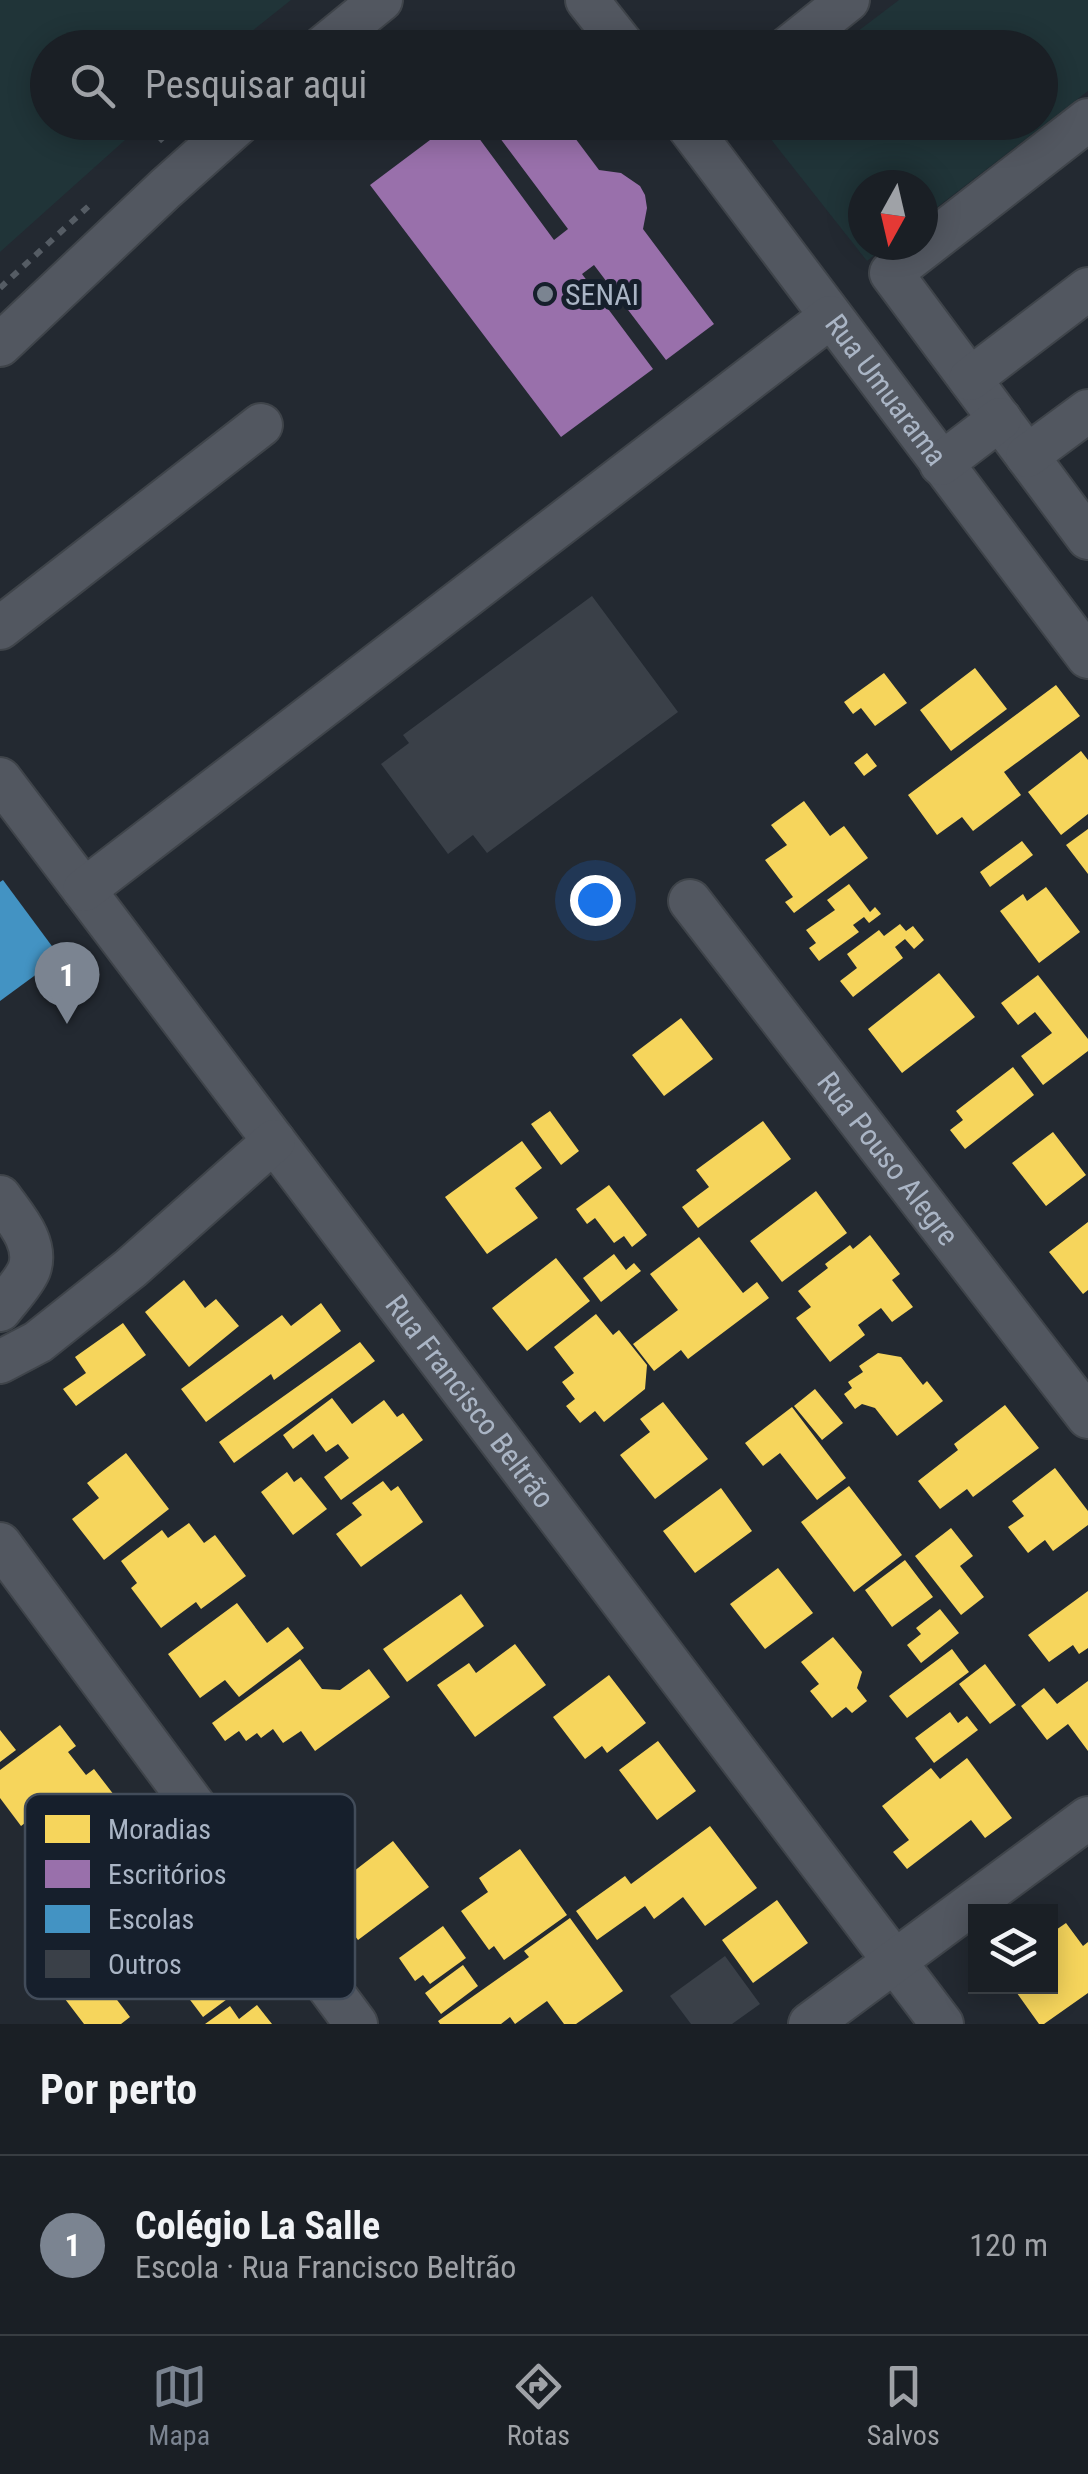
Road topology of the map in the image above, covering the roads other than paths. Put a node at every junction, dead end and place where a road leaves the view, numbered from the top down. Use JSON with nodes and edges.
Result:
{"nodes":[{"id":1,"x":381,"y":0,"type":"edge"},
{"id":2,"x":586,"y":0,"type":"edge"},
{"id":3,"x":848,"y":0,"type":"edge"},
{"id":4,"x":344,"y":30,"type":"edge"},
{"id":5,"x":610,"y":30,"type":"edge"},
{"id":6,"x":810,"y":30,"type":"edge"},
{"id":7,"x":1084,"y":131,"type":"edge"},
{"id":8,"x":220,"y":140,"type":"edge"},
{"id":9,"x":700,"y":140,"type":"edge"},
{"id":10,"x":1088,"y":289,"type":"edge"},
{"id":11,"x":830,"y":317,"type":"junction"},
{"id":12,"x":0,"y":344,"type":"edge"},
{"id":13,"x":970,"y":379,"type":"junction"},
{"id":14,"x":1088,"y":411,"type":"edge"},
{"id":15,"x":1000,"y":419,"type":"junction"},
{"id":16,"x":261,"y":425,"type":"dead end"},
{"id":17,"x":1027,"y":456,"type":"junction"},
{"id":18,"x":941,"y":464,"type":"junction"},
{"id":19,"x":1088,"y":538,"type":"edge"},
{"id":20,"x":0,"y":628,"type":"edge"},
{"id":21,"x":1088,"y":657,"type":"edge"},
{"id":22,"x":0,"y":779,"type":"edge"},
{"id":23,"x":84,"y":890,"type":"junction"},
{"id":24,"x":690,"y":900,"type":"dead end"},
{"id":25,"x":274,"y":1141,"type":"junction"},
{"id":26,"x":0,"y":1198,"type":"edge"},
{"id":27,"x":0,"y":1310,"type":"edge"},
{"id":28,"x":2,"y":1356,"type":"edge"},
{"id":29,"x":1088,"y":1418,"type":"edge"},
{"id":30,"x":0,"y":1544,"type":"edge"},
{"id":31,"x":185,"y":1794,"type":"edge"},
{"id":32,"x":1088,"y":1818,"type":"edge"},
{"id":33,"x":894,"y":1960,"type":"junction"},
{"id":34,"x":337,"y":1999,"type":"edge"},
{"id":35,"x":356,"y":2024,"type":"edge"},
{"id":36,"x":810,"y":2024,"type":"edge"},
{"id":37,"x":942,"y":2024,"type":"edge"}],
"edges":[{"from":1,"to":4,"type":"street"},
{"from":2,"to":5,"type":"street"},
{"from":3,"to":6,"type":"street"},
{"from":7,"to":13,"type":"street"},
{"from":8,"to":12,"type":"street"},
{"from":9,"to":11,"type":"street","name":"Rua Umuarama"},
{"from":10,"to":13,"type":"street"},
{"from":11,"to":18,"type":"street","name":"Rua Umuarama"},
{"from":11,"to":23,"type":"street"},
{"from":13,"to":15,"type":"street"},
{"from":14,"to":17,"type":"street"},
{"from":15,"to":17,"type":"street"},
{"from":15,"to":18,"type":"street"},
{"from":16,"to":20,"type":"street"},
{"from":17,"to":19,"type":"street"},
{"from":18,"to":21,"type":"street","name":"Rua Umuarama"},
{"from":22,"to":23,"type":"street","name":"Rua Francisco Beltrão"},
{"from":23,"to":25,"type":"street","name":"Rua Francisco Beltrão"},
{"from":24,"to":29,"type":"street","name":"Rua Pouso Alegre"},
{"from":25,"to":28,"type":"street"},
{"from":25,"to":33,"type":"street","name":"Rua Francisco Beltrão"},
{"from":26,"to":27,"type":"street"},
{"from":30,"to":31,"type":"street"},
{"from":32,"to":33,"type":"street"},
{"from":33,"to":36,"type":"street"},
{"from":33,"to":37,"type":"street","name":"Rua Francisco Beltrão"},
{"from":34,"to":35,"type":"street"}]}
